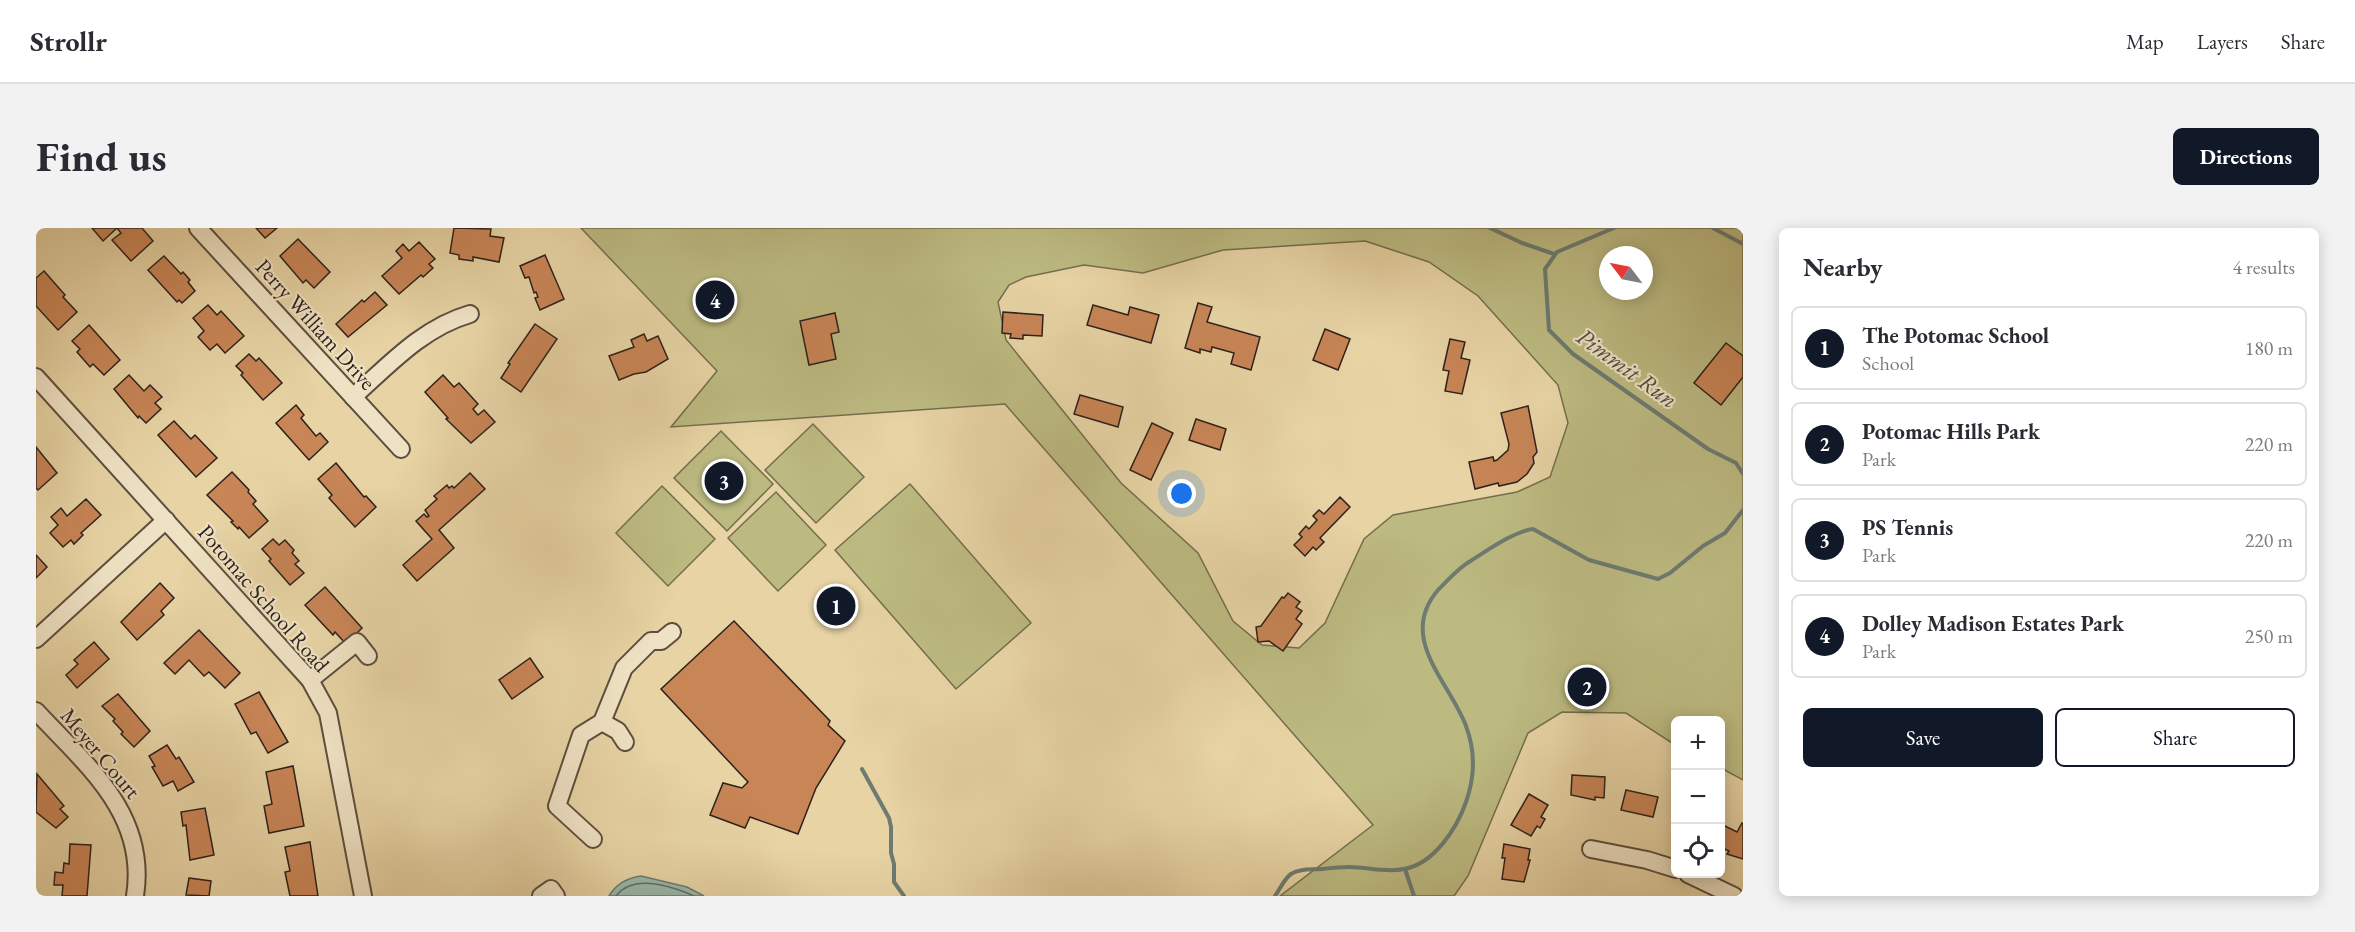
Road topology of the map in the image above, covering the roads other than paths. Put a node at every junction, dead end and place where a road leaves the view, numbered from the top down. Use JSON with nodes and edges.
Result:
{"nodes":[{"id":1,"x":198,"y":228,"type":"edge"},
{"id":2,"x":470,"y":314,"type":"dead end"},
{"id":3,"x":36,"y":378,"type":"edge"},
{"id":4,"x":353,"y":398,"type":"junction"},
{"id":5,"x":401,"y":449,"type":"dead end"},
{"id":6,"x":166,"y":520,"type":"junction"},
{"id":7,"x":672,"y":632,"type":"dead end"},
{"id":8,"x":36,"y":639,"type":"edge"},
{"id":9,"x":368,"y":656,"type":"dead end"},
{"id":10,"x":310,"y":680,"type":"junction"},
{"id":11,"x":36,"y":711,"type":"edge"},
{"id":12,"x":602,"y":722,"type":"junction"},
{"id":13,"x":626,"y":742,"type":"dead end"},
{"id":14,"x":593,"y":839,"type":"dead end"},
{"id":15,"x":1591,"y":849,"type":"dead end"},
{"id":16,"x":1671,"y":867,"type":"edge"},
{"id":17,"x":1698,"y":878,"type":"edge"},
{"id":18,"x":135,"y":896,"type":"edge"},
{"id":19,"x":363,"y":896,"type":"edge"},
{"id":20,"x":541,"y":896,"type":"edge"},
{"id":21,"x":555,"y":896,"type":"edge"},
{"id":22,"x":1734,"y":896,"type":"edge"}],
"edges":[{"from":1,"to":4,"type":"street","name":"Perry William Drive"},
{"from":2,"to":4,"type":"street"},
{"from":3,"to":6,"type":"street","name":"Potomac School Road"},
{"from":4,"to":5,"type":"street","name":"Perry William Drive"},
{"from":6,"to":8,"type":"street"},
{"from":6,"to":10,"type":"street","name":"Potomac School Road"},
{"from":7,"to":12,"type":"street"},
{"from":9,"to":10,"type":"street"},
{"from":10,"to":19,"type":"street","name":"Potomac School Road"},
{"from":11,"to":18,"type":"street","name":"Meyer Court"},
{"from":12,"to":13,"type":"street"},
{"from":12,"to":14,"type":"street"},
{"from":15,"to":16,"type":"street"},
{"from":17,"to":22,"type":"street"},
{"from":20,"to":21,"type":"street"}]}
